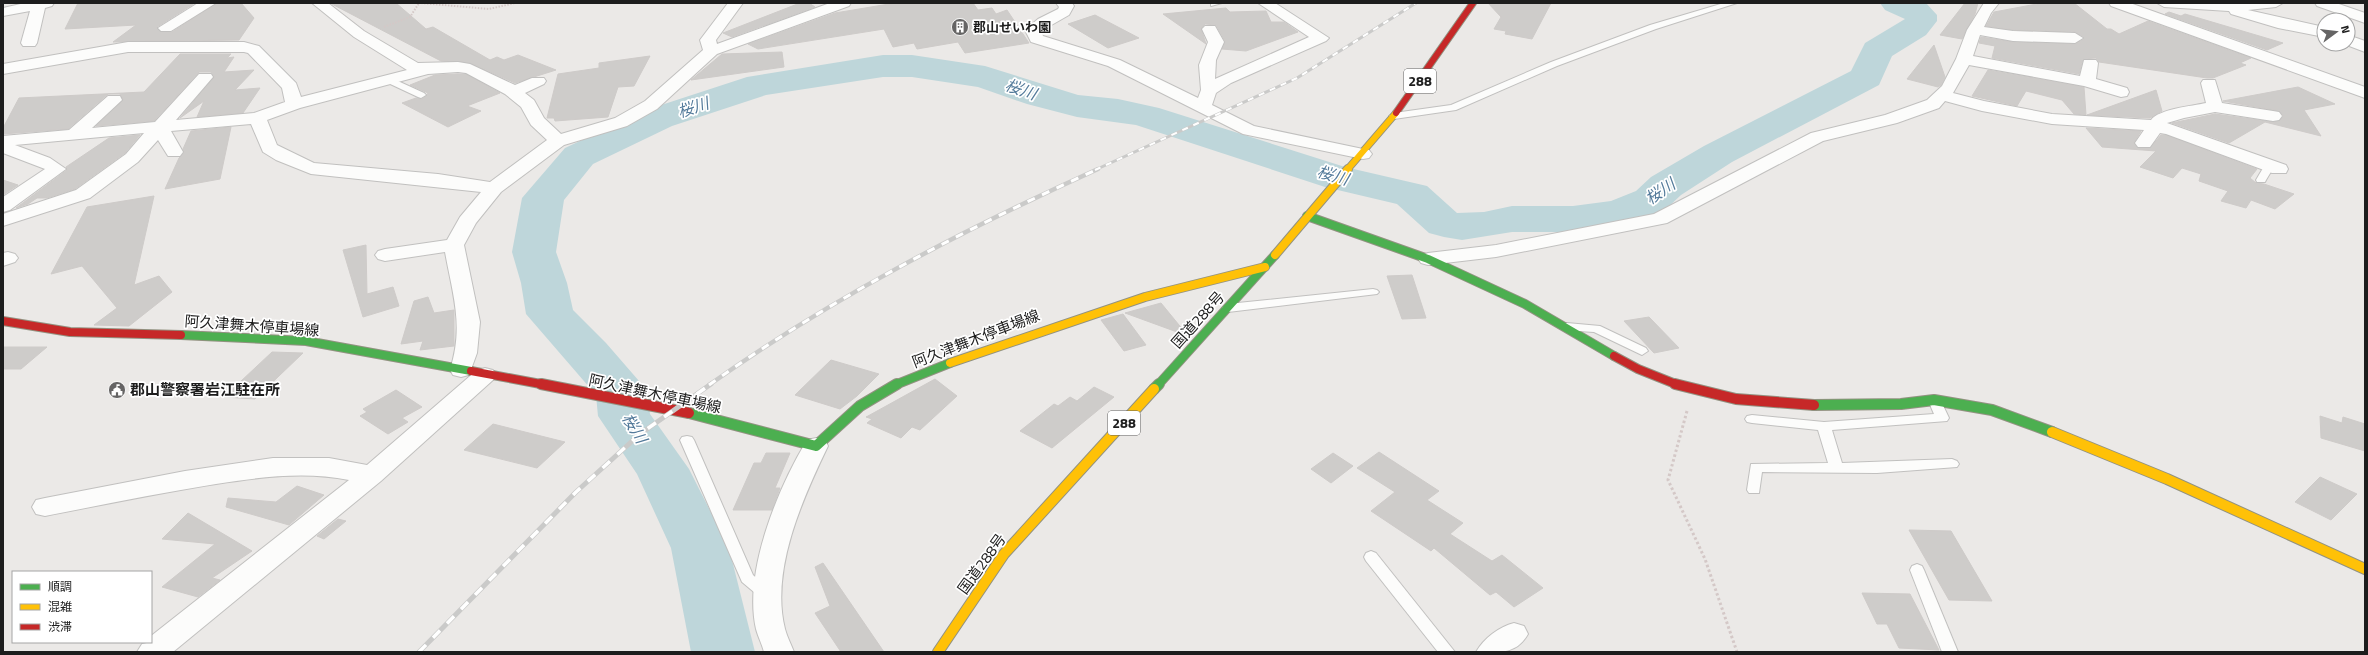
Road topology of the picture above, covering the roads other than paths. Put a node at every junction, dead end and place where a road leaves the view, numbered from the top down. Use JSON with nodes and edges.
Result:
{"nodes":[{"id":1,"x":209,"y":3,"type":"edge"},
{"id":2,"x":319,"y":3,"type":"edge"},
{"id":3,"x":736,"y":3,"type":"edge"},
{"id":4,"x":844,"y":3,"type":"edge"},
{"id":5,"x":1064,"y":3,"type":"edge"},
{"id":6,"x":1265,"y":3,"type":"edge"},
{"id":7,"x":1473,"y":3,"type":"edge"},
{"id":8,"x":1733,"y":3,"type":"edge"},
{"id":9,"x":1992,"y":3,"type":"edge"},
{"id":10,"x":2116,"y":3,"type":"edge"},
{"id":11,"x":2164,"y":3,"type":"edge"},
{"id":12,"x":2276,"y":3,"type":"edge"},
{"id":13,"x":2322,"y":3,"type":"edge"},
{"id":14,"x":34,"y":4,"type":"edge"},
{"id":15,"x":2226,"y":7,"type":"junction"},
{"id":16,"x":3,"y":12,"type":"edge"},
{"id":17,"x":2365,"y":18,"type":"edge"},
{"id":18,"x":166,"y":28,"type":"dead end"},
{"id":19,"x":1210,"y":29,"type":"dead end"},
{"id":20,"x":1975,"y":30,"type":"junction"},
{"id":21,"x":2316,"y":30,"type":"edge"},
{"id":22,"x":2075,"y":38,"type":"dead end"},
{"id":23,"x":29,"y":44,"type":"dead end"},
{"id":24,"x":711,"y":51,"type":"junction"},
{"id":25,"x":1964,"y":59,"type":"junction"},
{"id":26,"x":2090,"y":63,"type":"dead end"},
{"id":27,"x":3,"y":69,"type":"edge"},
{"id":28,"x":428,"y":69,"type":"junction"},
{"id":29,"x":205,"y":76,"type":"dead end"},
{"id":30,"x":389,"y":80,"type":"junction"},
{"id":31,"x":538,"y":81,"type":"dead end"},
{"id":32,"x":2087,"y":82,"type":"junction"},
{"id":33,"x":2209,"y":83,"type":"dead end"},
{"id":34,"x":2345,"y":85,"type":"junction"},
{"id":35,"x":2365,"y":87,"type":"edge"},
{"id":36,"x":1209,"y":90,"type":"junction"},
{"id":37,"x":514,"y":92,"type":"junction"},
{"id":38,"x":2121,"y":92,"type":"dead end"},
{"id":39,"x":2365,"y":92,"type":"edge"},
{"id":40,"x":421,"y":95,"type":"dead end"},
{"id":41,"x":1942,"y":95,"type":"junction"},
{"id":42,"x":114,"y":100,"type":"dead end"},
{"id":43,"x":294,"y":104,"type":"junction"},
{"id":44,"x":2215,"y":107,"type":"junction"},
{"id":45,"x":1202,"y":108,"type":"junction"},
{"id":46,"x":1394,"y":116,"type":"junction"},
{"id":47,"x":2273,"y":116,"type":"dead end"},
{"id":48,"x":257,"y":118,"type":"junction"},
{"id":49,"x":2155,"y":126,"type":"junction"},
{"id":50,"x":160,"y":127,"type":"junction"},
{"id":51,"x":72,"y":136,"type":"junction"},
{"id":52,"x":3,"y":141,"type":"edge"},
{"id":53,"x":558,"y":141,"type":"junction"},
{"id":54,"x":2144,"y":143,"type":"dead end"},
{"id":55,"x":3,"y":146,"type":"edge"},
{"id":56,"x":174,"y":152,"type":"dead end"},
{"id":57,"x":1362,"y":155,"type":"junction"},
{"id":58,"x":2274,"y":167,"type":"joint"},
{"id":59,"x":2261,"y":180,"type":"dead end"},
{"id":60,"x":494,"y":188,"type":"junction"},
{"id":61,"x":3,"y":206,"type":"edge"},
{"id":62,"x":1307,"y":216,"type":"junction"},
{"id":63,"x":3,"y":220,"type":"edge"},
{"id":64,"x":454,"y":245,"type":"junction"},
{"id":65,"x":385,"y":255,"type":"dead end"},
{"id":66,"x":1428,"y":259,"type":"junction"},
{"id":67,"x":1265,"y":267,"type":"junction"},
{"id":68,"x":1373,"y":292,"type":"dead end"},
{"id":69,"x":1228,"y":308,"type":"junction"},
{"id":70,"x":3,"y":321,"type":"edge"},
{"id":71,"x":1564,"y":327,"type":"junction"},
{"id":72,"x":1642,"y":351,"type":"dead end"},
{"id":73,"x":473,"y":372,"type":"junction"},
{"id":74,"x":1934,"y":400,"type":"junction"},
{"id":75,"x":1752,"y":420,"type":"dead end"},
{"id":76,"x":1824,"y":426,"type":"junction"},
{"id":77,"x":687,"y":440,"type":"dead end"},
{"id":78,"x":816,"y":446,"type":"junction"},
{"id":79,"x":1952,"y":464,"type":"dead end"},
{"id":80,"x":1836,"y":467,"type":"junction"},
{"id":81,"x":372,"y":475,"type":"junction"},
{"id":82,"x":1754,"y":490,"type":"dead end"},
{"id":83,"x":45,"y":507,"type":"dead end"},
{"id":84,"x":1371,"y":557,"type":"dead end"},
{"id":85,"x":2365,"y":569,"type":"edge"},
{"id":86,"x":1917,"y":570,"type":"dead end"},
{"id":87,"x":768,"y":596,"type":"junction"},
{"id":88,"x":1514,"y":634,"type":"dead end"},
{"id":89,"x":152,"y":652,"type":"edge"},
{"id":90,"x":779,"y":652,"type":"edge"},
{"id":91,"x":938,"y":652,"type":"edge"},
{"id":92,"x":1447,"y":652,"type":"edge"},
{"id":93,"x":1491,"y":652,"type":"edge"},
{"id":94,"x":1950,"y":652,"type":"edge"}],
"edges":[{"from":1,"to":18,"type":"street"},
{"from":2,"to":28,"type":"street"},
{"from":3,"to":24,"type":"street"},
{"from":4,"to":24,"type":"street"},
{"from":5,"to":45,"type":"street"},
{"from":6,"to":36,"type":"street"},
{"from":7,"to":46,"type":"main road","name":"国道288号","number":"288"},
{"from":8,"to":46,"type":"lane"},
{"from":9,"to":20,"type":"street"},
{"from":10,"to":34,"type":"street"},
{"from":11,"to":15,"type":"street"},
{"from":12,"to":15,"type":"street"},
{"from":13,"to":17,"type":"street"},
{"from":14,"to":16,"type":"street"},
{"from":14,"to":23,"type":"street"},
{"from":15,"to":21,"type":"street"},
{"from":19,"to":36,"type":"street"},
{"from":20,"to":22,"type":"street"},
{"from":20,"to":25,"type":"street"},
{"from":24,"to":53,"type":"street"},
{"from":25,"to":32,"type":"street"},
{"from":25,"to":41,"type":"street"},
{"from":26,"to":32,"type":"street"},
{"from":27,"to":43,"type":"street"},
{"from":28,"to":30,"type":"street"},
{"from":28,"to":37,"type":"street"},
{"from":29,"to":50,"type":"street"},
{"from":30,"to":40,"type":"lane"},
{"from":30,"to":43,"type":"street"},
{"from":31,"to":37,"type":"street"},
{"from":32,"to":38,"type":"street"},
{"from":33,"to":44,"type":"street"},
{"from":34,"to":35,"type":"street"},
{"from":34,"to":39,"type":"street"},
{"from":36,"to":45,"type":"street"},
{"from":37,"to":53,"type":"street"},
{"from":41,"to":49,"type":"street"},
{"from":41,"to":66,"type":"street"},
{"from":42,"to":51,"type":"street"},
{"from":43,"to":48,"type":"street"},
{"from":44,"to":47,"type":"street"},
{"from":44,"to":49,"type":"street"},
{"from":45,"to":57,"type":"street"},
{"from":46,"to":57,"type":"main road","name":"国道288号","number":"288"},
{"from":48,"to":50,"type":"street"},
{"from":48,"to":60,"type":"street"},
{"from":49,"to":54,"type":"street"},
{"from":49,"to":58,"type":"street"},
{"from":50,"to":51,"type":"street"},
{"from":50,"to":56,"type":"street"},
{"from":50,"to":63,"type":"street"},
{"from":51,"to":52,"type":"street"},
{"from":53,"to":60,"type":"street"},
{"from":55,"to":61,"type":"street"},
{"from":57,"to":62,"type":"main road","name":"国道288号","number":"288"},
{"from":58,"to":59,"type":"lane"},
{"from":60,"to":64,"type":"street"},
{"from":62,"to":66,"type":"main road"},
{"from":62,"to":67,"type":"main road","name":"国道288号","number":"288"},
{"from":64,"to":65,"type":"street"},
{"from":64,"to":73,"type":"street"},
{"from":66,"to":71,"type":"main road"},
{"from":67,"to":69,"type":"main road","name":"国道288号","number":"288"},
{"from":67,"to":78,"type":"main road","name":"阿久津舞木停車場線"},
{"from":68,"to":69,"type":"lane"},
{"from":69,"to":91,"type":"main road","name":"国道288号","number":"288"},
{"from":70,"to":73,"type":"main road","name":"阿久津舞木停車場線"},
{"from":71,"to":72,"type":"lane"},
{"from":71,"to":74,"type":"main road"},
{"from":73,"to":78,"type":"main road","name":"阿久津舞木停車場線"},
{"from":73,"to":81,"type":"street"},
{"from":74,"to":76,"type":"lane"},
{"from":74,"to":85,"type":"main road"},
{"from":75,"to":76,"type":"lane"},
{"from":76,"to":80,"type":"lane"},
{"from":77,"to":87,"type":"lane"},
{"from":78,"to":87,"type":"street"},
{"from":79,"to":80,"type":"lane"},
{"from":80,"to":82,"type":"lane"},
{"from":81,"to":83,"type":"street"},
{"from":81,"to":89,"type":"street"},
{"from":84,"to":92,"type":"lane"},
{"from":86,"to":94,"type":"lane"},
{"from":87,"to":90,"type":"street"},
{"from":88,"to":93,"type":"street"}]}
